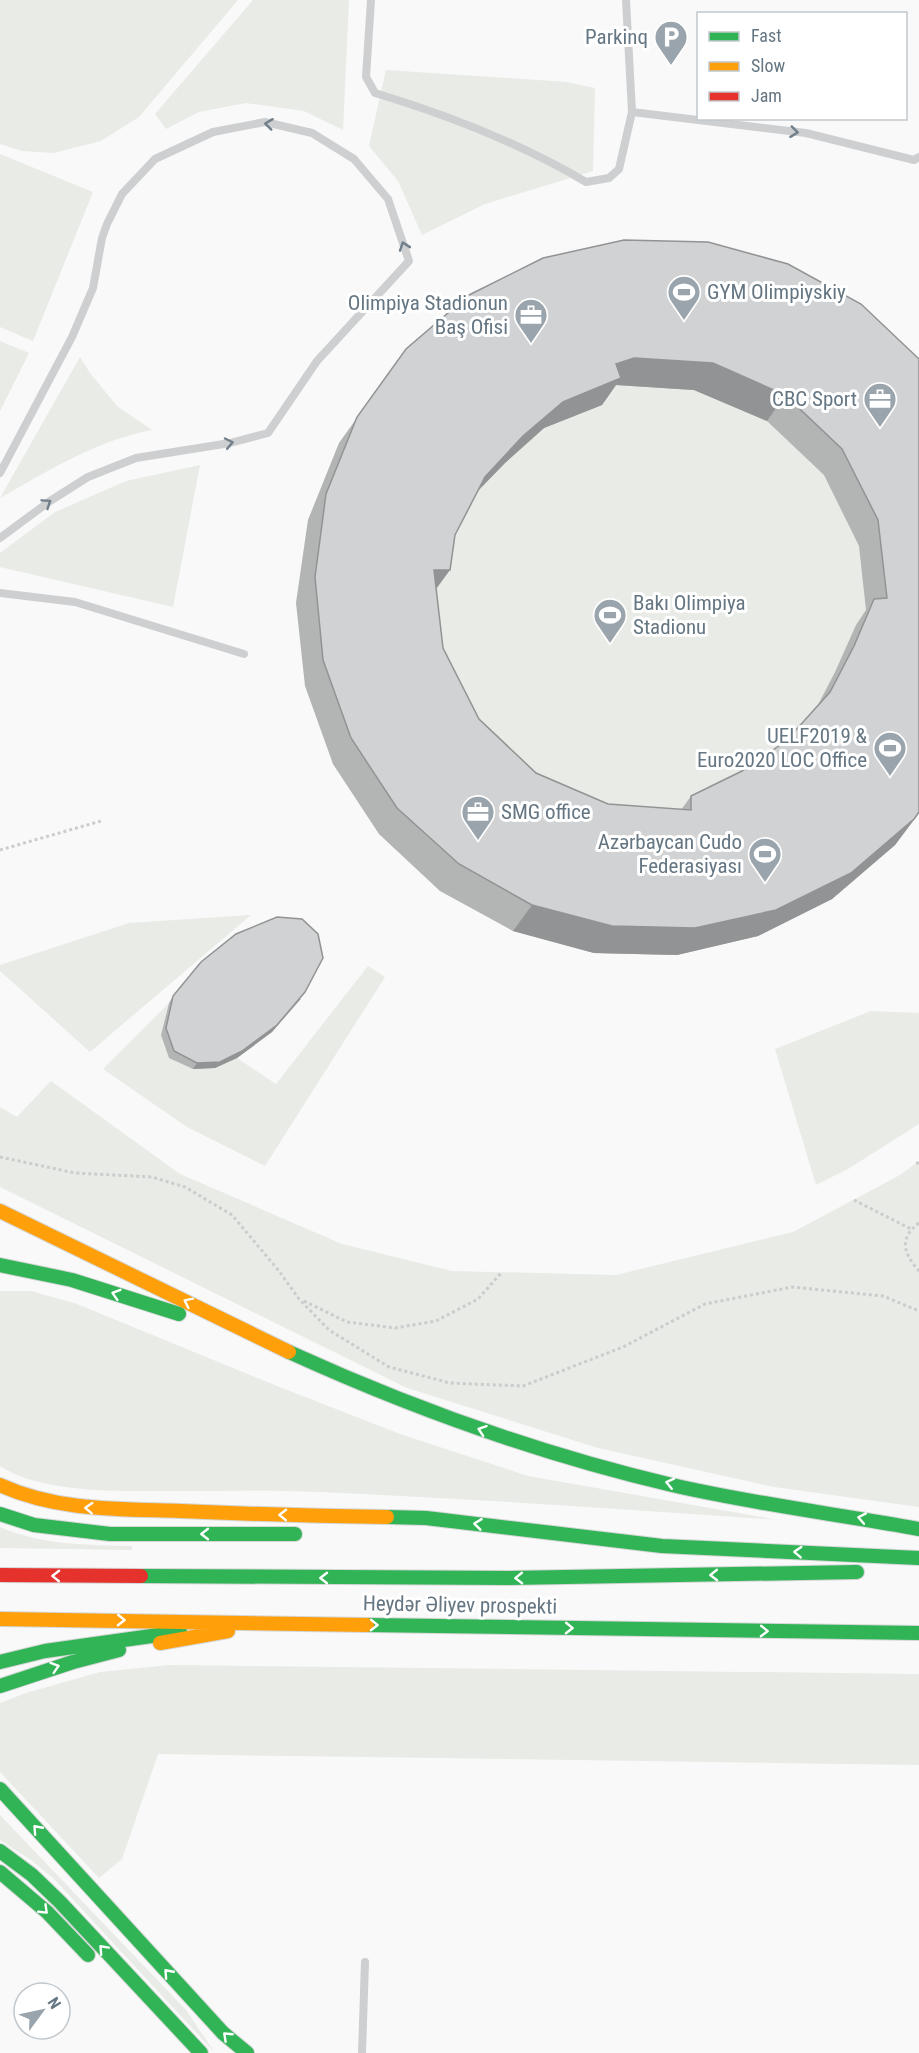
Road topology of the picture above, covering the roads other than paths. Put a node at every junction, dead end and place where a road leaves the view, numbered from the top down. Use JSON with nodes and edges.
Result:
{"nodes":[{"id":1,"x":371,"y":0,"type":"edge"},
{"id":2,"x":626,"y":0,"type":"edge"},
{"id":3,"x":632,"y":112,"type":"junction"},
{"id":4,"x":919,"y":157,"type":"edge"},
{"id":5,"x":0,"y":474,"type":"edge"},
{"id":6,"x":0,"y":538,"type":"edge"},
{"id":7,"x":0,"y":593,"type":"edge"},
{"id":8,"x":244,"y":654,"type":"dead end"},
{"id":9,"x":0,"y":1211,"type":"edge"},
{"id":10,"x":0,"y":1265,"type":"edge"},
{"id":11,"x":291,"y":1352,"type":"junction"},
{"id":12,"x":0,"y":1485,"type":"edge"},
{"id":13,"x":0,"y":1514,"type":"edge"},
{"id":14,"x":919,"y":1529,"type":"edge"},
{"id":15,"x":311,"y":1534,"type":"dead end"},
{"id":16,"x":465,"y":1537,"type":"dead end"},
{"id":17,"x":662,"y":1546,"type":"junction"},
{"id":18,"x":919,"y":1558,"type":"edge"},
{"id":19,"x":872,"y":1572,"type":"dead end"},
{"id":20,"x":0,"y":1575,"type":"edge"},
{"id":21,"x":0,"y":1619,"type":"edge"},
{"id":22,"x":273,"y":1623,"type":"junction"},
{"id":23,"x":919,"y":1633,"type":"edge"},
{"id":24,"x":0,"y":1662,"type":"edge"},
{"id":25,"x":0,"y":1686,"type":"edge"},
{"id":26,"x":0,"y":1789,"type":"edge"},
{"id":27,"x":0,"y":1851,"type":"edge"},
{"id":28,"x":0,"y":1872,"type":"edge"},
{"id":29,"x":94,"y":1962,"type":"dead end"},
{"id":30,"x":365,"y":1962,"type":"dead end"},
{"id":31,"x":201,"y":2053,"type":"edge"},
{"id":32,"x":247,"y":2053,"type":"edge"},
{"id":33,"x":362,"y":2053,"type":"edge"}],
"edges":[{"from":1,"to":3,"type":"lane"},
{"from":2,"to":3,"type":"lane"},
{"from":3,"to":4,"type":"lane","one_way":true},
{"from":6,"to":5,"type":"lane","one_way":true},
{"from":7,"to":8,"type":"lane"},
{"from":11,"to":9,"type":"main road","one_way":true},
{"from":11,"to":10,"type":"main road","one_way":true},
{"from":14,"to":11,"type":"main road","one_way":true},
{"from":17,"to":12,"type":"main road","one_way":true},
{"from":15,"to":13,"type":"main road","one_way":true},
{"from":16,"to":17,"type":"main road"},
{"from":18,"to":17,"type":"main road","one_way":true},
{"from":19,"to":20,"type":"main road","name":"Heydər Əliyev prospekti","one_way":true},
{"from":21,"to":22,"type":"main road","name":"Heydər Əliyev prospekti","one_way":true},
{"from":22,"to":23,"type":"main road","name":"Heydər Əliyev prospekti","one_way":true},
{"from":22,"to":24,"type":"main road"},
{"from":25,"to":22,"type":"main road","one_way":true},
{"from":32,"to":26,"type":"main road","one_way":true},
{"from":31,"to":27,"type":"main road","one_way":true},
{"from":28,"to":29,"type":"main road","one_way":true},
{"from":30,"to":33,"type":"lane"}]}
